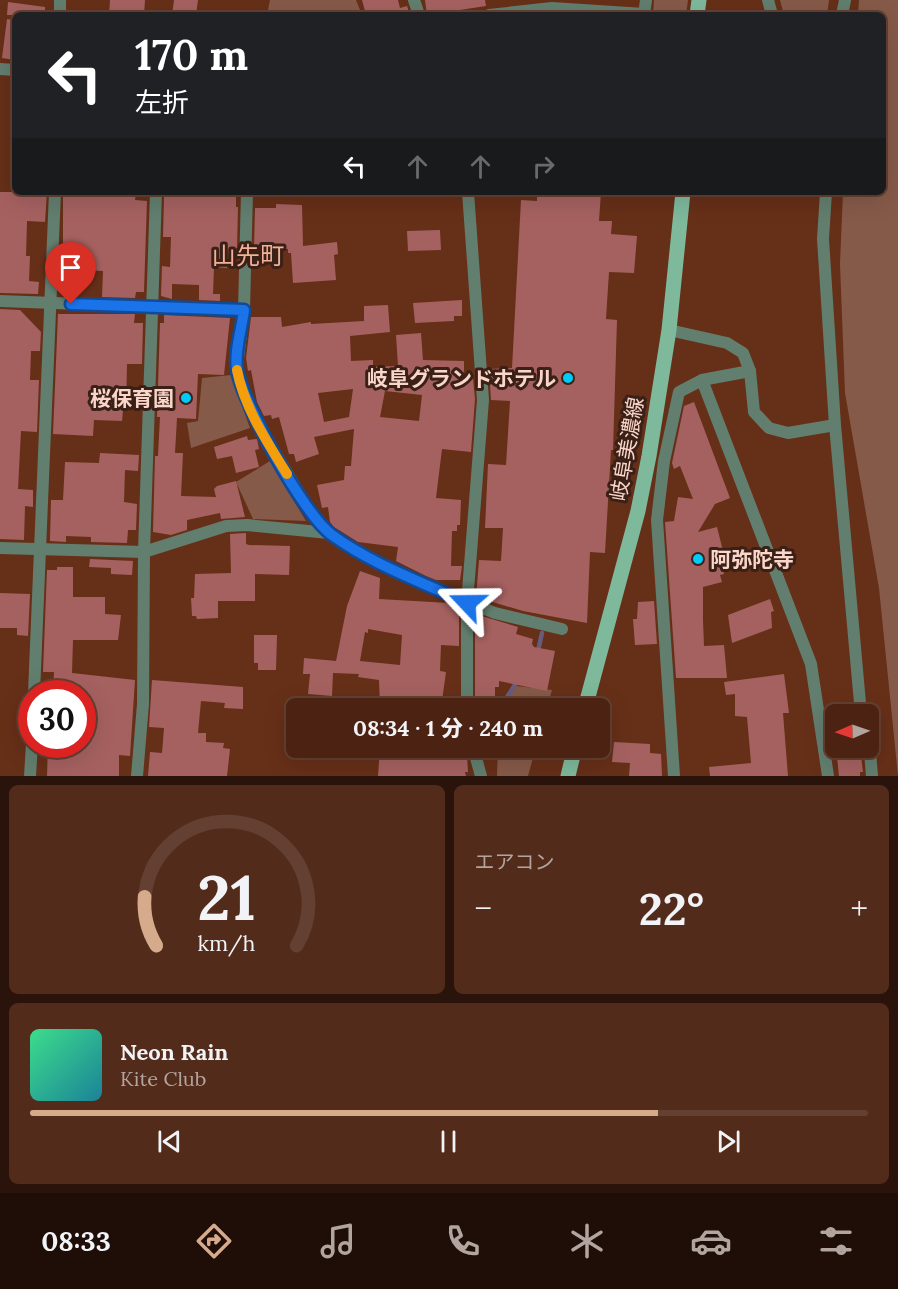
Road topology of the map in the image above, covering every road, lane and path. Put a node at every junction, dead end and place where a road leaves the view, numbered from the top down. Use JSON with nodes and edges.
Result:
{"nodes":[{"id":1,"x":516,"y":12,"type":"edge"},
{"id":2,"x":613,"y":12,"type":"edge"},
{"id":3,"x":55,"y":195,"type":"edge"},
{"id":4,"x":156,"y":195,"type":"edge"},
{"id":5,"x":247,"y":195,"type":"edge"},
{"id":6,"x":468,"y":195,"type":"edge"},
{"id":7,"x":682,"y":195,"type":"edge"},
{"id":8,"x":819,"y":195,"type":"edge"},
{"id":9,"x":825,"y":195,"type":"edge"},
{"id":10,"x":824,"y":215,"type":"junction"},
{"id":11,"x":0,"y":301,"type":"edge"},
{"id":12,"x":50,"y":303,"type":"junction"},
{"id":13,"x":152,"y":307,"type":"junction"},
{"id":14,"x":244,"y":310,"type":"junction"},
{"id":15,"x":669,"y":330,"type":"junction"},
{"id":16,"x":750,"y":371,"type":"junction"},
{"id":17,"x":702,"y":380,"type":"junction"},
{"id":18,"x":835,"y":425,"type":"junction"},
{"id":19,"x":329,"y":533,"type":"junction"},
{"id":20,"x":0,"y":548,"type":"edge"},
{"id":21,"x":39,"y":550,"type":"junction"},
{"id":22,"x":144,"y":552,"type":"junction"},
{"id":23,"x":467,"y":603,"type":"junction"},
{"id":24,"x":562,"y":629,"type":"dead end"},
{"id":25,"x":34,"y":680,"type":"edge"},
{"id":26,"x":467,"y":698,"type":"edge"},
{"id":27,"x":588,"y":698,"type":"edge"},
{"id":28,"x":860,"y":704,"type":"edge"},
{"id":29,"x":31,"y":758,"type":"edge"},
{"id":30,"x":476,"y":758,"type":"edge"},
{"id":31,"x":572,"y":758,"type":"edge"},
{"id":32,"x":870,"y":758,"type":"edge"},
{"id":33,"x":30,"y":776,"type":"edge"},
{"id":34,"x":137,"y":776,"type":"edge"},
{"id":35,"x":481,"y":776,"type":"edge"},
{"id":36,"x":568,"y":776,"type":"edge"},
{"id":37,"x":674,"y":776,"type":"edge"},
{"id":38,"x":828,"y":776,"type":"edge"},
{"id":39,"x":872,"y":776,"type":"edge"}],
"edges":[{"from":1,"to":2,"type":"street"},
{"from":3,"to":12,"type":"street"},
{"from":4,"to":13,"type":"street"},
{"from":5,"to":14,"type":"street"},
{"from":6,"to":23,"type":"street"},
{"from":7,"to":15,"type":"main road","name":"岐阜美濃線"},
{"from":8,"to":10,"type":"street"},
{"from":9,"to":10,"type":"street"},
{"from":10,"to":18,"type":"street"},
{"from":11,"to":12,"type":"street"},
{"from":12,"to":13,"type":"street"},
{"from":12,"to":21,"type":"street"},
{"from":13,"to":14,"type":"street"},
{"from":13,"to":22,"type":"street"},
{"from":14,"to":19,"type":"street"},
{"from":15,"to":16,"type":"street"},
{"from":15,"to":27,"type":"main road","name":"岐阜美濃線"},
{"from":16,"to":17,"type":"street"},
{"from":16,"to":18,"type":"street"},
{"from":17,"to":37,"type":"street"},
{"from":17,"to":38,"type":"street"},
{"from":18,"to":28,"type":"street"},
{"from":19,"to":22,"type":"street"},
{"from":19,"to":23,"type":"street"},
{"from":20,"to":21,"type":"street"},
{"from":21,"to":22,"type":"street"},
{"from":21,"to":25,"type":"street"},
{"from":22,"to":34,"type":"street"},
{"from":23,"to":24,"type":"street"},
{"from":23,"to":26,"type":"street"},
{"from":29,"to":33,"type":"street"},
{"from":30,"to":35,"type":"street"},
{"from":31,"to":36,"type":"main road"},
{"from":32,"to":39,"type":"street"}]}
